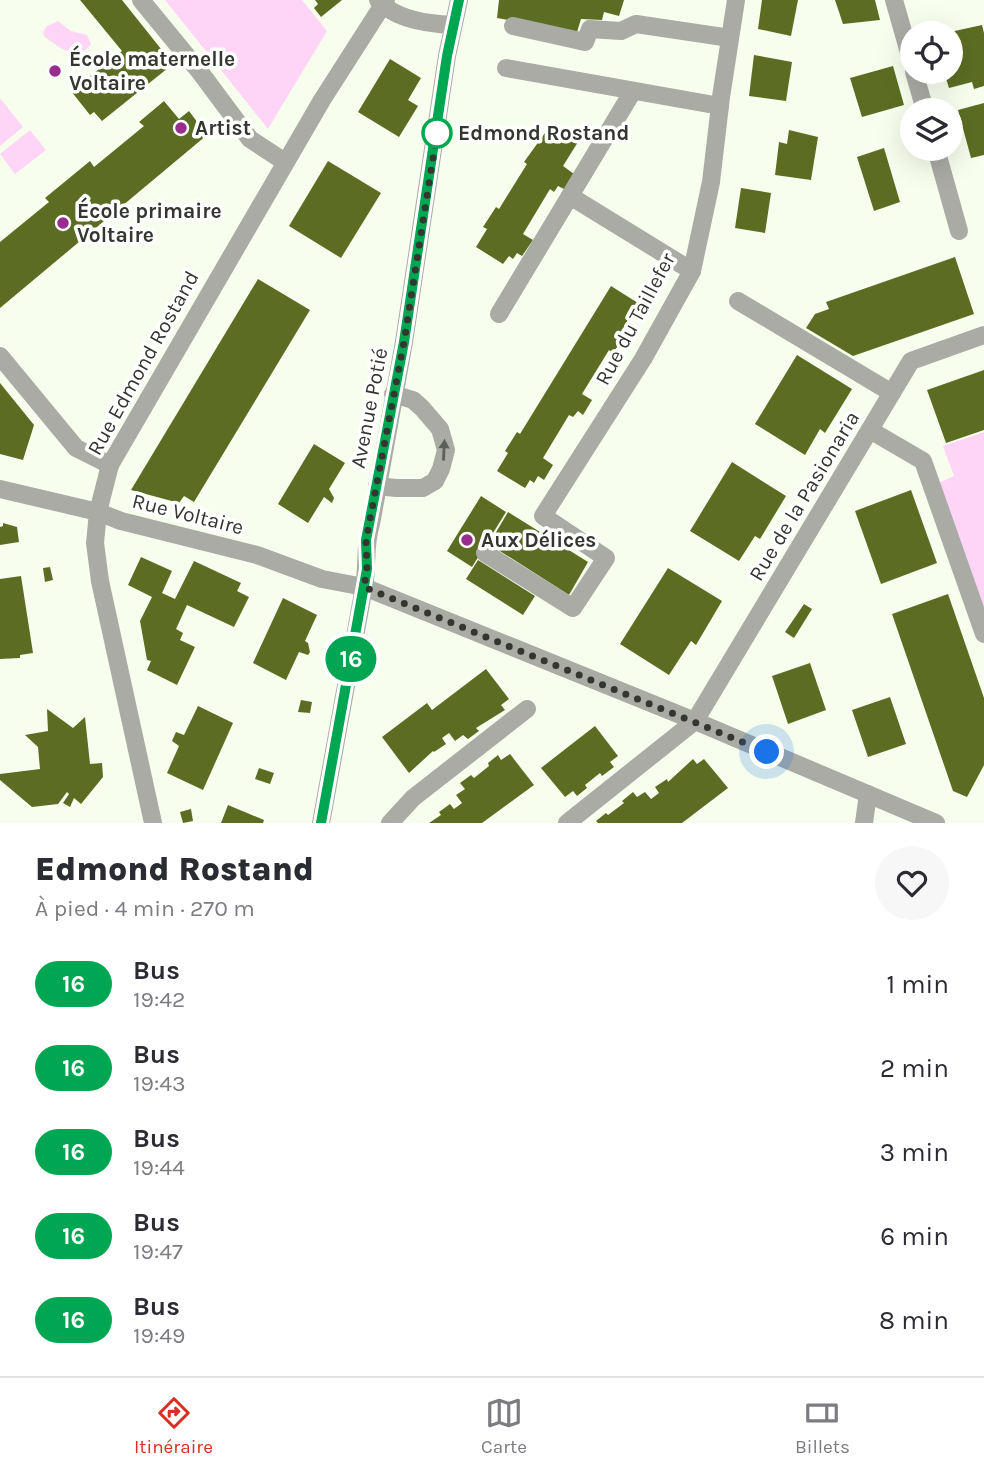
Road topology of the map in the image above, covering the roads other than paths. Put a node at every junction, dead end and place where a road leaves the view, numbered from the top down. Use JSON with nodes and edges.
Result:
{"nodes":[{"id":1,"x":141,"y":0,"type":"edge"},
{"id":2,"x":459,"y":0,"type":"edge"},
{"id":3,"x":736,"y":0,"type":"edge"},
{"id":4,"x":894,"y":0,"type":"edge"},
{"id":5,"x":383,"y":2,"type":"edge"},
{"id":6,"x":900,"y":21,"type":"edge"},
{"id":7,"x":453,"y":25,"type":"junction"},
{"id":8,"x":513,"y":26,"type":"dead end"},
{"id":9,"x":730,"y":38,"type":"junction"},
{"id":10,"x":506,"y":68,"type":"dead end"},
{"id":11,"x":634,"y":91,"type":"junction"},
{"id":12,"x":720,"y":106,"type":"junction"},
{"id":13,"x":939,"y":161,"type":"edge"},
{"id":14,"x":285,"y":162,"type":"junction"},
{"id":15,"x":570,"y":197,"type":"junction"},
{"id":16,"x":959,"y":231,"type":"dead end"},
{"id":17,"x":692,"y":271,"type":"junction"},
{"id":18,"x":738,"y":301,"type":"dead end"},
{"id":19,"x":499,"y":314,"type":"dead end"},
{"id":20,"x":984,"y":335,"type":"edge"},
{"id":21,"x":0,"y":356,"type":"edge"},
{"id":22,"x":892,"y":393,"type":"junction"},
{"id":23,"x":393,"y":394,"type":"junction"},
{"id":24,"x":870,"y":429,"type":"junction"},
{"id":25,"x":110,"y":465,"type":"junction"},
{"id":26,"x":377,"y":486,"type":"junction"},
{"id":27,"x":0,"y":489,"type":"edge"},
{"id":28,"x":98,"y":512,"type":"junction"},
{"id":29,"x":485,"y":553,"type":"dead end"},
{"id":30,"x":364,"y":587,"type":"junction"},
{"id":31,"x":984,"y":634,"type":"edge"},
{"id":32,"x":527,"y":709,"type":"dead end"},
{"id":33,"x":695,"y":721,"type":"junction"},
{"id":34,"x":867,"y":794,"type":"junction"},
{"id":35,"x":153,"y":823,"type":"edge"},
{"id":36,"x":321,"y":823,"type":"edge"},
{"id":37,"x":390,"y":823,"type":"edge"},
{"id":38,"x":567,"y":823,"type":"edge"},
{"id":39,"x":863,"y":823,"type":"edge"},
{"id":40,"x":936,"y":823,"type":"edge"}],
"edges":[{"from":1,"to":14,"type":"street"},
{"from":2,"to":7,"type":"street","name":"Avenue Potié"},
{"from":3,"to":9,"type":"street","name":"Rue du Taillefer"},
{"from":4,"to":6,"type":"street"},
{"from":5,"to":7,"type":"street","name":"Rue Edmond Rostand"},
{"from":5,"to":14,"type":"street","name":"Rue Edmond Rostand"},
{"from":7,"to":23,"type":"street","name":"Avenue Potié"},
{"from":8,"to":9,"type":"street"},
{"from":9,"to":12,"type":"street","name":"Rue du Taillefer"},
{"from":10,"to":11,"type":"street"},
{"from":11,"to":12,"type":"street"},
{"from":11,"to":15,"type":"street"},
{"from":12,"to":17,"type":"street","name":"Rue du Taillefer"},
{"from":13,"to":16,"type":"street"},
{"from":14,"to":25,"type":"street","name":"Rue Edmond Rostand"},
{"from":15,"to":17,"type":"street"},
{"from":15,"to":19,"type":"street"},
{"from":17,"to":29,"type":"street","name":"Rue du Taillefer"},
{"from":18,"to":22,"type":"street"},
{"from":20,"to":22,"type":"street","name":"Rue de la Pasionaria"},
{"from":21,"to":25,"type":"street"},
{"from":22,"to":24,"type":"street","name":"Rue de la Pasionaria"},
{"from":23,"to":26,"type":"street","name":"Avenue Potié"},
{"from":26,"to":23,"type":"street","one_way":true},
{"from":24,"to":31,"type":"street"},
{"from":24,"to":33,"type":"street","name":"Rue de la Pasionaria"},
{"from":25,"to":28,"type":"street","name":"Rue Edmond Rostand"},
{"from":26,"to":30,"type":"street","name":"Avenue Potié"},
{"from":27,"to":28,"type":"street","name":"Rue Voltaire"},
{"from":28,"to":30,"type":"street","name":"Rue Voltaire"},
{"from":28,"to":35,"type":"street","name":"Rue Edmond Rostand"},
{"from":30,"to":33,"type":"street","name":"Rue Voltaire"},
{"from":30,"to":36,"type":"street","name":"Avenue Potié"},
{"from":32,"to":37,"type":"street"},
{"from":33,"to":34,"type":"street","name":"Rue Voltaire"},
{"from":33,"to":38,"type":"street"},
{"from":34,"to":39,"type":"street"},
{"from":34,"to":40,"type":"street","name":"Rue Voltaire"}]}
